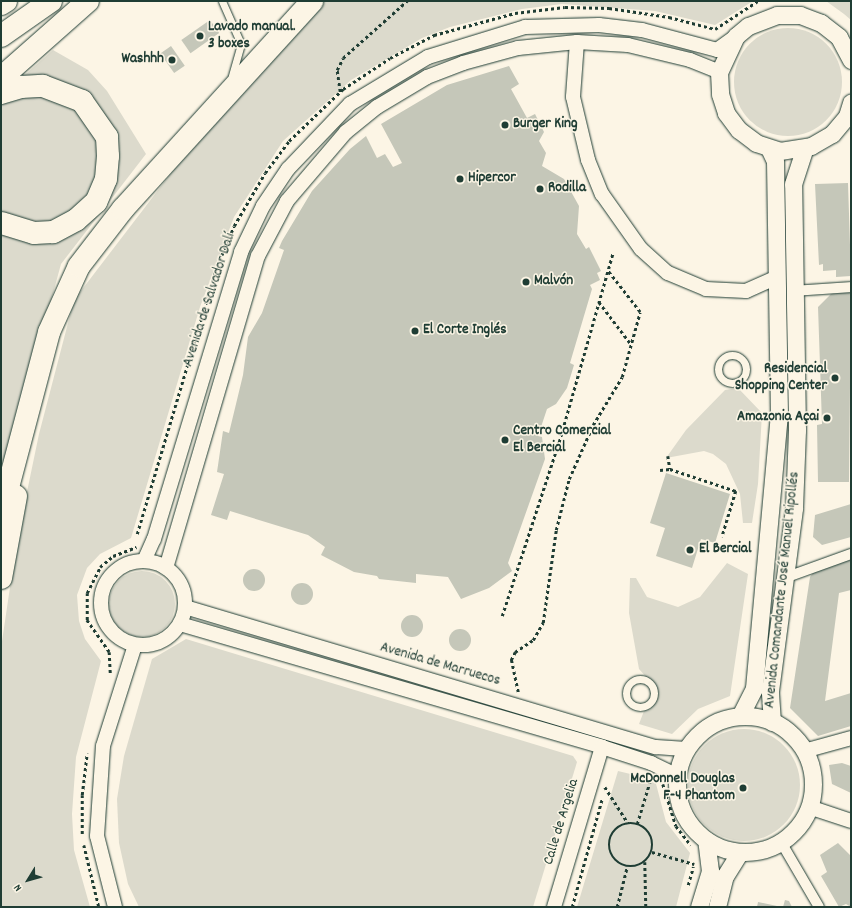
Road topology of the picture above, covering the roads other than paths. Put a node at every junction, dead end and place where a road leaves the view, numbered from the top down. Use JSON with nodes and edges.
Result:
{"nodes":[{"id":1,"x":6,"y":1,"type":"edge"},
{"id":2,"x":51,"y":1,"type":"edge"},
{"id":3,"x":88,"y":1,"type":"edge"},
{"id":4,"x":222,"y":1,"type":"edge"},
{"id":5,"x":312,"y":1,"type":"edge"},
{"id":6,"x":1,"y":4,"type":"edge"},
{"id":7,"x":786,"y":7,"type":"edge"},
{"id":8,"x":734,"y":31,"type":"junction"},
{"id":9,"x":1,"y":36,"type":"edge"},
{"id":10,"x":577,"y":42,"type":"junction"},
{"id":11,"x":851,"y":58,"type":"edge"},
{"id":12,"x":720,"y":72,"type":"junction"},
{"id":13,"x":1,"y":78,"type":"edge"},
{"id":14,"x":1,"y":93,"type":"edge"},
{"id":15,"x":851,"y":103,"type":"edge"},
{"id":16,"x":769,"y":148,"type":"junction"},
{"id":17,"x":805,"y":148,"type":"junction"},
{"id":18,"x":137,"y":193,"type":"junction"},
{"id":19,"x":1,"y":223,"type":"edge"},
{"id":20,"x":778,"y":277,"type":"junction"},
{"id":21,"x":851,"y":287,"type":"edge"},
{"id":22,"x":794,"y":291,"type":"junction"},
{"id":23,"x":35,"y":386,"type":"junction"},
{"id":24,"x":1,"y":514,"type":"edge"},
{"id":25,"x":851,"y":554,"type":"edge"},
{"id":26,"x":144,"y":560,"type":"junction"},
{"id":27,"x":166,"y":568,"type":"junction"},
{"id":28,"x":787,"y":577,"type":"junction"},
{"id":29,"x":1,"y":578,"type":"edge"},
{"id":30,"x":185,"y":607,"type":"junction"},
{"id":31,"x":180,"y":624,"type":"junction"},
{"id":32,"x":135,"y":644,"type":"junction"},
{"id":33,"x":740,"y":716,"type":"junction"},
{"id":34,"x":772,"y":722,"type":"junction"},
{"id":35,"x":851,"y":738,"type":"edge"},
{"id":36,"x":602,"y":748,"type":"junction"},
{"id":37,"x":687,"y":749,"type":"junction"},
{"id":38,"x":804,"y":751,"type":"junction"},
{"id":39,"x":678,"y":776,"type":"junction"},
{"id":40,"x":809,"y":807,"type":"junction"},
{"id":41,"x":851,"y":821,"type":"edge"},
{"id":42,"x":781,"y":842,"type":"junction"},
{"id":43,"x":701,"y":844,"type":"junction"},
{"id":44,"x":740,"y":852,"type":"junction"},
{"id":45,"x":116,"y":907,"type":"edge"},
{"id":46,"x":554,"y":907,"type":"edge"},
{"id":47,"x":699,"y":907,"type":"edge"},
{"id":48,"x":717,"y":907,"type":"edge"},
{"id":49,"x":819,"y":907,"type":"edge"}],
"edges":[{"from":1,"to":6,"type":"highway"},
{"from":2,"to":9,"type":"highway"},
{"from":3,"to":13,"type":"highway"},
{"from":4,"to":18,"type":"lane"},
{"from":5,"to":18,"type":"highway"},
{"from":7,"to":8,"type":"street"},
{"from":7,"to":11,"type":"street"},
{"from":8,"to":12,"type":"street"},
{"from":8,"to":26,"type":"street","name":"Avenida de Salvador Dalí"},
{"from":10,"to":12,"type":"street","name":"Avenida de Salvador Dalí"},
{"from":10,"to":20,"type":"street"},
{"from":10,"to":27,"type":"street","name":"Avenida de Salvador Dalí"},
{"from":12,"to":16,"type":"street"},
{"from":14,"to":19,"type":"highway"},
{"from":15,"to":17,"type":"street"},
{"from":16,"to":17,"type":"street"},
{"from":16,"to":20,"type":"street","name":"Avenida Comandante José Manuel Ripollés"},
{"from":17,"to":22,"type":"street","name":"Avenida Comandante José Manuel Ripollés"},
{"from":18,"to":23,"type":"highway"},
{"from":20,"to":33,"type":"street","name":"Avenida Comandante José Manuel Ripollés"},
{"from":21,"to":22,"type":"street"},
{"from":22,"to":28,"type":"street","name":"Avenida Comandante José Manuel Ripollés"},
{"from":23,"to":24,"type":"highway"},
{"from":23,"to":29,"type":"highway"},
{"from":25,"to":28,"type":"street"},
{"from":26,"to":27,"type":"street"},
{"from":26,"to":32,"type":"street"},
{"from":27,"to":30,"type":"street"},
{"from":28,"to":34,"type":"street","name":"Avenida Comandante José Manuel Ripollés"},
{"from":30,"to":31,"type":"street"},
{"from":30,"to":37,"type":"street","name":"Avenida de Marruecos"},
{"from":31,"to":32,"type":"street"},
{"from":31,"to":36,"type":"street"},
{"from":32,"to":45,"type":"street"},
{"from":33,"to":34,"type":"street"},
{"from":33,"to":37,"type":"street"},
{"from":34,"to":38,"type":"street"},
{"from":35,"to":38,"type":"street"},
{"from":36,"to":39,"type":"street"},
{"from":36,"to":46,"type":"street","name":"Calle de Argelia"},
{"from":37,"to":39,"type":"street"},
{"from":38,"to":40,"type":"street"},
{"from":39,"to":43,"type":"street"},
{"from":40,"to":41,"type":"street"},
{"from":40,"to":42,"type":"street"},
{"from":42,"to":44,"type":"street"},
{"from":42,"to":49,"type":"street"},
{"from":43,"to":44,"type":"street"},
{"from":43,"to":47,"type":"street"},
{"from":44,"to":48,"type":"street"}]}
